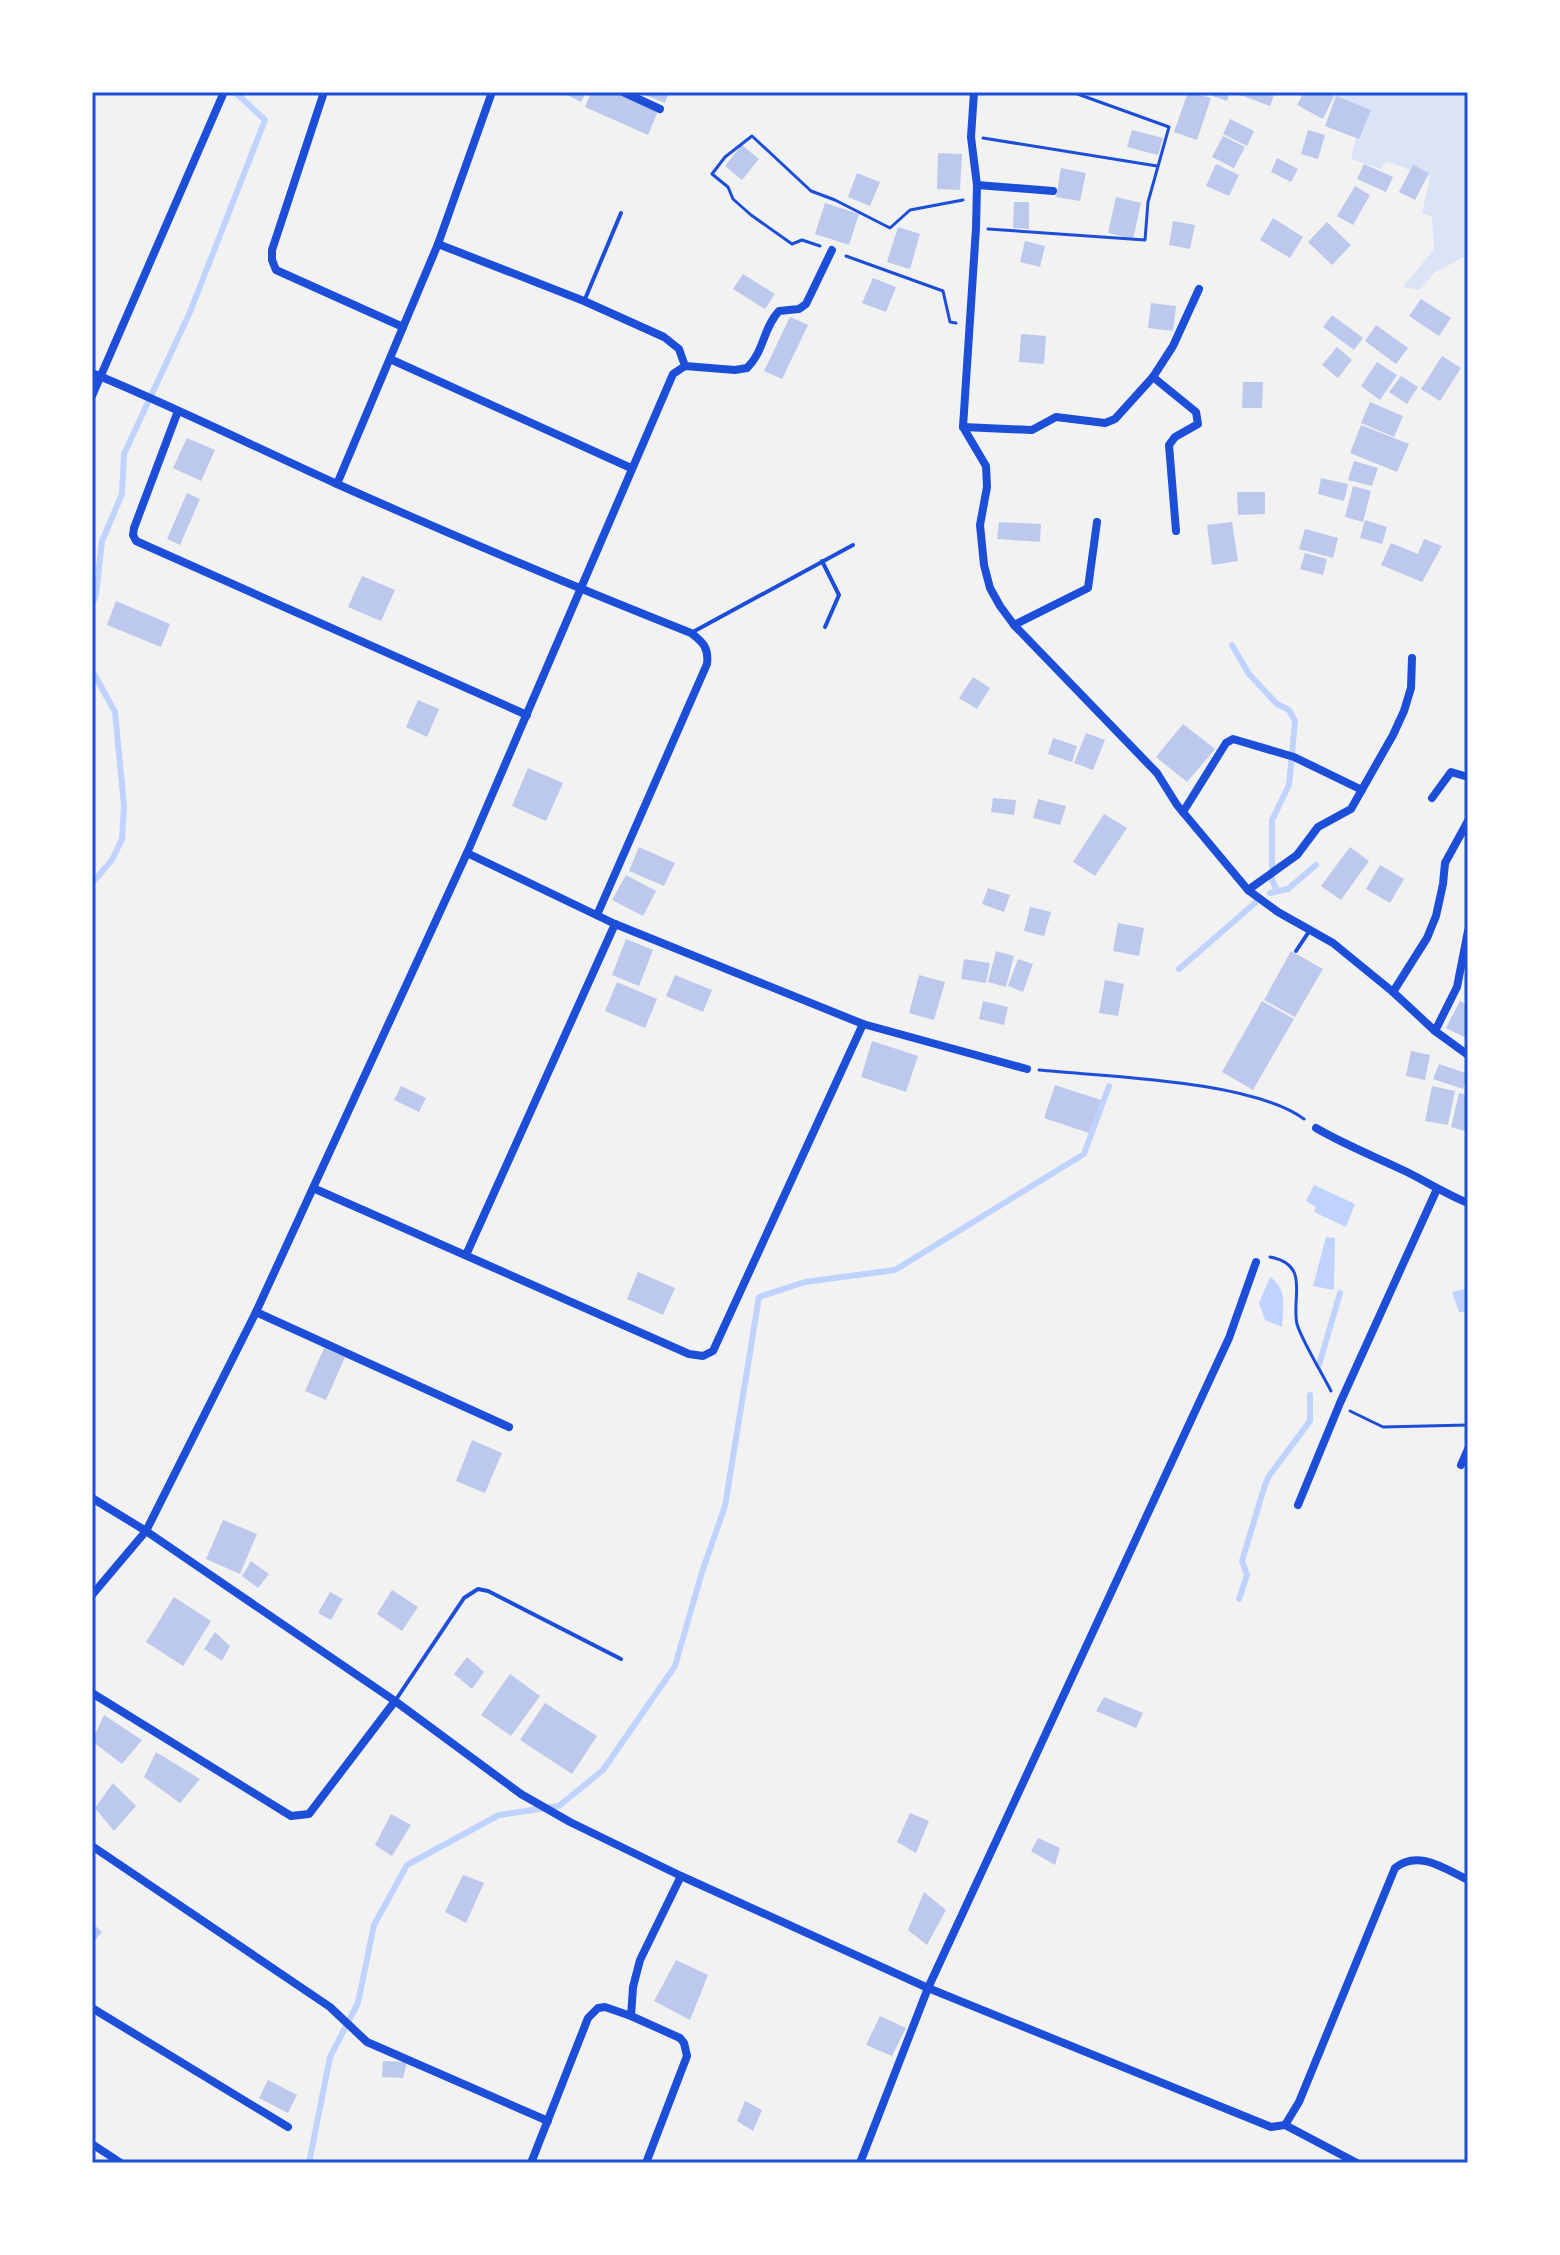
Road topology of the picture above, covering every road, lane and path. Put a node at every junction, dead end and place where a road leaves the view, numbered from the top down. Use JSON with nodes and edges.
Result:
{"nodes":[{"id":1,"x":224,"y":92,"type":"edge"},
{"id":2,"x":324,"y":92,"type":"edge"},
{"id":3,"x":492,"y":92,"type":"edge"},
{"id":4,"x":623,"y":92,"type":"edge"},
{"id":5,"x":974,"y":92,"type":"edge"},
{"id":6,"x":1072,"y":92,"type":"edge"},
{"id":7,"x":660,"y":109,"type":"dead end"},
{"id":8,"x":971,"y":137,"type":"junction"},
{"id":9,"x":1157,"y":166,"type":"junction"},
{"id":10,"x":977,"y":185,"type":"junction"},
{"id":11,"x":1053,"y":191,"type":"dead end"},
{"id":12,"x":976,"y":197,"type":"junction"},
{"id":13,"x":621,"y":213,"type":"dead end"},
{"id":14,"x":976,"y":228,"type":"junction"},
{"id":15,"x":438,"y":244,"type":"junction"},
{"id":16,"x":832,"y":250,"type":"junction"},
{"id":17,"x":1199,"y":289,"type":"dead end"},
{"id":18,"x":584,"y":301,"type":"junction"},
{"id":19,"x":971,"y":326,"type":"junction"},
{"id":20,"x":403,"y":327,"type":"junction"},
{"id":21,"x":390,"y":359,"type":"junction"},
{"id":22,"x":685,"y":366,"type":"junction"},
{"id":23,"x":96,"y":375,"type":"edge"},
{"id":24,"x":1153,"y":377,"type":"junction"},
{"id":25,"x":92,"y":396,"type":"edge"},
{"id":26,"x":178,"y":411,"type":"junction"},
{"id":27,"x":963,"y":427,"type":"junction"},
{"id":28,"x":631,"y":468,"type":"junction"},
{"id":29,"x":337,"y":484,"type":"junction"},
{"id":30,"x":1097,"y":522,"type":"dead end"},
{"id":31,"x":1176,"y":531,"type":"dead end"},
{"id":32,"x":853,"y":545,"type":"dead end"},
{"id":33,"x":821,"y":560,"type":"junction"},
{"id":34,"x":581,"y":590,"type":"junction"},
{"id":35,"x":1014,"y":625,"type":"junction"},
{"id":36,"x":825,"y":627,"type":"dead end"},
{"id":37,"x":691,"y":633,"type":"junction"},
{"id":38,"x":1412,"y":658,"type":"dead end"},
{"id":39,"x":527,"y":715,"type":"junction"},
{"id":40,"x":1468,"y":777,"type":"edge"},
{"id":41,"x":1362,"y":790,"type":"junction"},
{"id":42,"x":1432,"y":798,"type":"dead end"},
{"id":43,"x":1183,"y":812,"type":"junction"},
{"id":44,"x":1468,"y":821,"type":"edge"},
{"id":45,"x":467,"y":853,"type":"junction"},
{"id":46,"x":1252,"y":888,"type":"junction"},
{"id":47,"x":597,"y":915,"type":"junction"},
{"id":48,"x":615,"y":924,"type":"junction"},
{"id":49,"x":1310,"y":929,"type":"junction"},
{"id":50,"x":1468,"y":931,"type":"edge"},
{"id":51,"x":1296,"y":951,"type":"dead end"},
{"id":52,"x":1393,"y":992,"type":"junction"},
{"id":53,"x":863,"y":1024,"type":"junction"},
{"id":54,"x":1435,"y":1031,"type":"junction"},
{"id":55,"x":1468,"y":1055,"type":"edge"},
{"id":56,"x":1027,"y":1069,"type":"joint"},
{"id":57,"x":1316,"y":1128,"type":"joint"},
{"id":58,"x":313,"y":1188,"type":"junction"},
{"id":59,"x":1437,"y":1189,"type":"junction"},
{"id":60,"x":1468,"y":1203,"type":"edge"},
{"id":61,"x":466,"y":1255,"type":"junction"},
{"id":62,"x":1256,"y":1262,"type":"dead end"},
{"id":63,"x":256,"y":1312,"type":"junction"},
{"id":64,"x":509,"y":1427,"type":"dead end"},
{"id":65,"x":1468,"y":1449,"type":"edge"},
{"id":66,"x":1461,"y":1465,"type":"dead end"},
{"id":67,"x":92,"y":1498,"type":"edge"},
{"id":68,"x":1298,"y":1505,"type":"dead end"},
{"id":69,"x":146,"y":1531,"type":"junction"},
{"id":70,"x":92,"y":1595,"type":"edge"},
{"id":71,"x":621,"y":1659,"type":"dead end"},
{"id":72,"x":92,"y":1693,"type":"edge"},
{"id":73,"x":395,"y":1701,"type":"junction"},
{"id":74,"x":92,"y":1846,"type":"edge"},
{"id":75,"x":681,"y":1876,"type":"junction"},
{"id":76,"x":1468,"y":1880,"type":"edge"},
{"id":77,"x":928,"y":1988,"type":"junction"},
{"id":78,"x":92,"y":2008,"type":"edge"},
{"id":79,"x":631,"y":2016,"type":"junction"},
{"id":80,"x":548,"y":2121,"type":"junction"},
{"id":81,"x":1285,"y":2125,"type":"junction"},
{"id":82,"x":288,"y":2127,"type":"dead end"},
{"id":83,"x":92,"y":2144,"type":"edge"},
{"id":84,"x":121,"y":2163,"type":"edge"},
{"id":85,"x":531,"y":2163,"type":"edge"},
{"id":86,"x":646,"y":2163,"type":"edge"},
{"id":87,"x":860,"y":2163,"type":"edge"},
{"id":88,"x":1357,"y":2163,"type":"edge"}],
"edges":[{"from":1,"to":23,"type":"street"},
{"from":2,"to":20,"type":"street"},
{"from":3,"to":15,"type":"street"},
{"from":4,"to":7,"type":"street"},
{"from":5,"to":8,"type":"street"},
{"from":6,"to":9,"type":"path"},
{"from":8,"to":9,"type":"path"},
{"from":8,"to":10,"type":"street"},
{"from":9,"to":14,"type":"path"},
{"from":10,"to":11,"type":"street"},
{"from":10,"to":12,"type":"street"},
{"from":12,"to":14,"type":"street"},
{"from":12,"to":16,"type":"path"},
{"from":13,"to":18,"type":"lane"},
{"from":14,"to":19,"type":"street"},
{"from":15,"to":18,"type":"street"},
{"from":15,"to":20,"type":"street"},
{"from":16,"to":19,"type":"path"},
{"from":16,"to":22,"type":"street"},
{"from":17,"to":24,"type":"street"},
{"from":18,"to":22,"type":"street"},
{"from":19,"to":27,"type":"street"},
{"from":20,"to":21,"type":"street"},
{"from":21,"to":28,"type":"street"},
{"from":21,"to":29,"type":"street"},
{"from":22,"to":28,"type":"street"},
{"from":23,"to":25,"type":"street"},
{"from":23,"to":26,"type":"street"},
{"from":24,"to":27,"type":"street"},
{"from":24,"to":31,"type":"street"},
{"from":26,"to":29,"type":"street"},
{"from":26,"to":39,"type":"street"},
{"from":27,"to":35,"type":"street"},
{"from":28,"to":34,"type":"street"},
{"from":29,"to":34,"type":"street"},
{"from":30,"to":35,"type":"street"},
{"from":32,"to":33,"type":"lane"},
{"from":33,"to":36,"type":"lane"},
{"from":33,"to":37,"type":"lane"},
{"from":34,"to":37,"type":"street"},
{"from":34,"to":39,"type":"street"},
{"from":35,"to":43,"type":"street"},
{"from":37,"to":47,"type":"street"},
{"from":38,"to":41,"type":"street"},
{"from":39,"to":45,"type":"street"},
{"from":40,"to":42,"type":"street"},
{"from":41,"to":43,"type":"street"},
{"from":41,"to":46,"type":"street"},
{"from":43,"to":46,"type":"street"},
{"from":44,"to":52,"type":"street"},
{"from":45,"to":47,"type":"street"},
{"from":45,"to":58,"type":"street"},
{"from":46,"to":49,"type":"street"},
{"from":47,"to":48,"type":"street"},
{"from":48,"to":53,"type":"street"},
{"from":48,"to":61,"type":"street"},
{"from":49,"to":51,"type":"lane"},
{"from":49,"to":52,"type":"street"},
{"from":50,"to":54,"type":"street"},
{"from":52,"to":54,"type":"street"},
{"from":53,"to":56,"type":"street"},
{"from":53,"to":61,"type":"street"},
{"from":54,"to":55,"type":"street"},
{"from":56,"to":57,"type":"path"},
{"from":57,"to":59,"type":"street"},
{"from":58,"to":61,"type":"street"},
{"from":58,"to":63,"type":"street"},
{"from":59,"to":60,"type":"street"},
{"from":59,"to":68,"type":"street"},
{"from":62,"to":77,"type":"street"},
{"from":63,"to":64,"type":"street"},
{"from":63,"to":69,"type":"street"},
{"from":65,"to":66,"type":"street"},
{"from":67,"to":69,"type":"street"},
{"from":69,"to":70,"type":"street"},
{"from":69,"to":73,"type":"street"},
{"from":71,"to":73,"type":"lane"},
{"from":72,"to":73,"type":"street"},
{"from":73,"to":75,"type":"street"},
{"from":74,"to":80,"type":"street"},
{"from":75,"to":77,"type":"street"},
{"from":75,"to":79,"type":"street"},
{"from":76,"to":81,"type":"street"},
{"from":77,"to":81,"type":"street"},
{"from":77,"to":87,"type":"street"},
{"from":78,"to":82,"type":"street"},
{"from":79,"to":80,"type":"street"},
{"from":79,"to":86,"type":"street"},
{"from":80,"to":85,"type":"street"},
{"from":81,"to":88,"type":"street"},
{"from":83,"to":84,"type":"street"}]}
